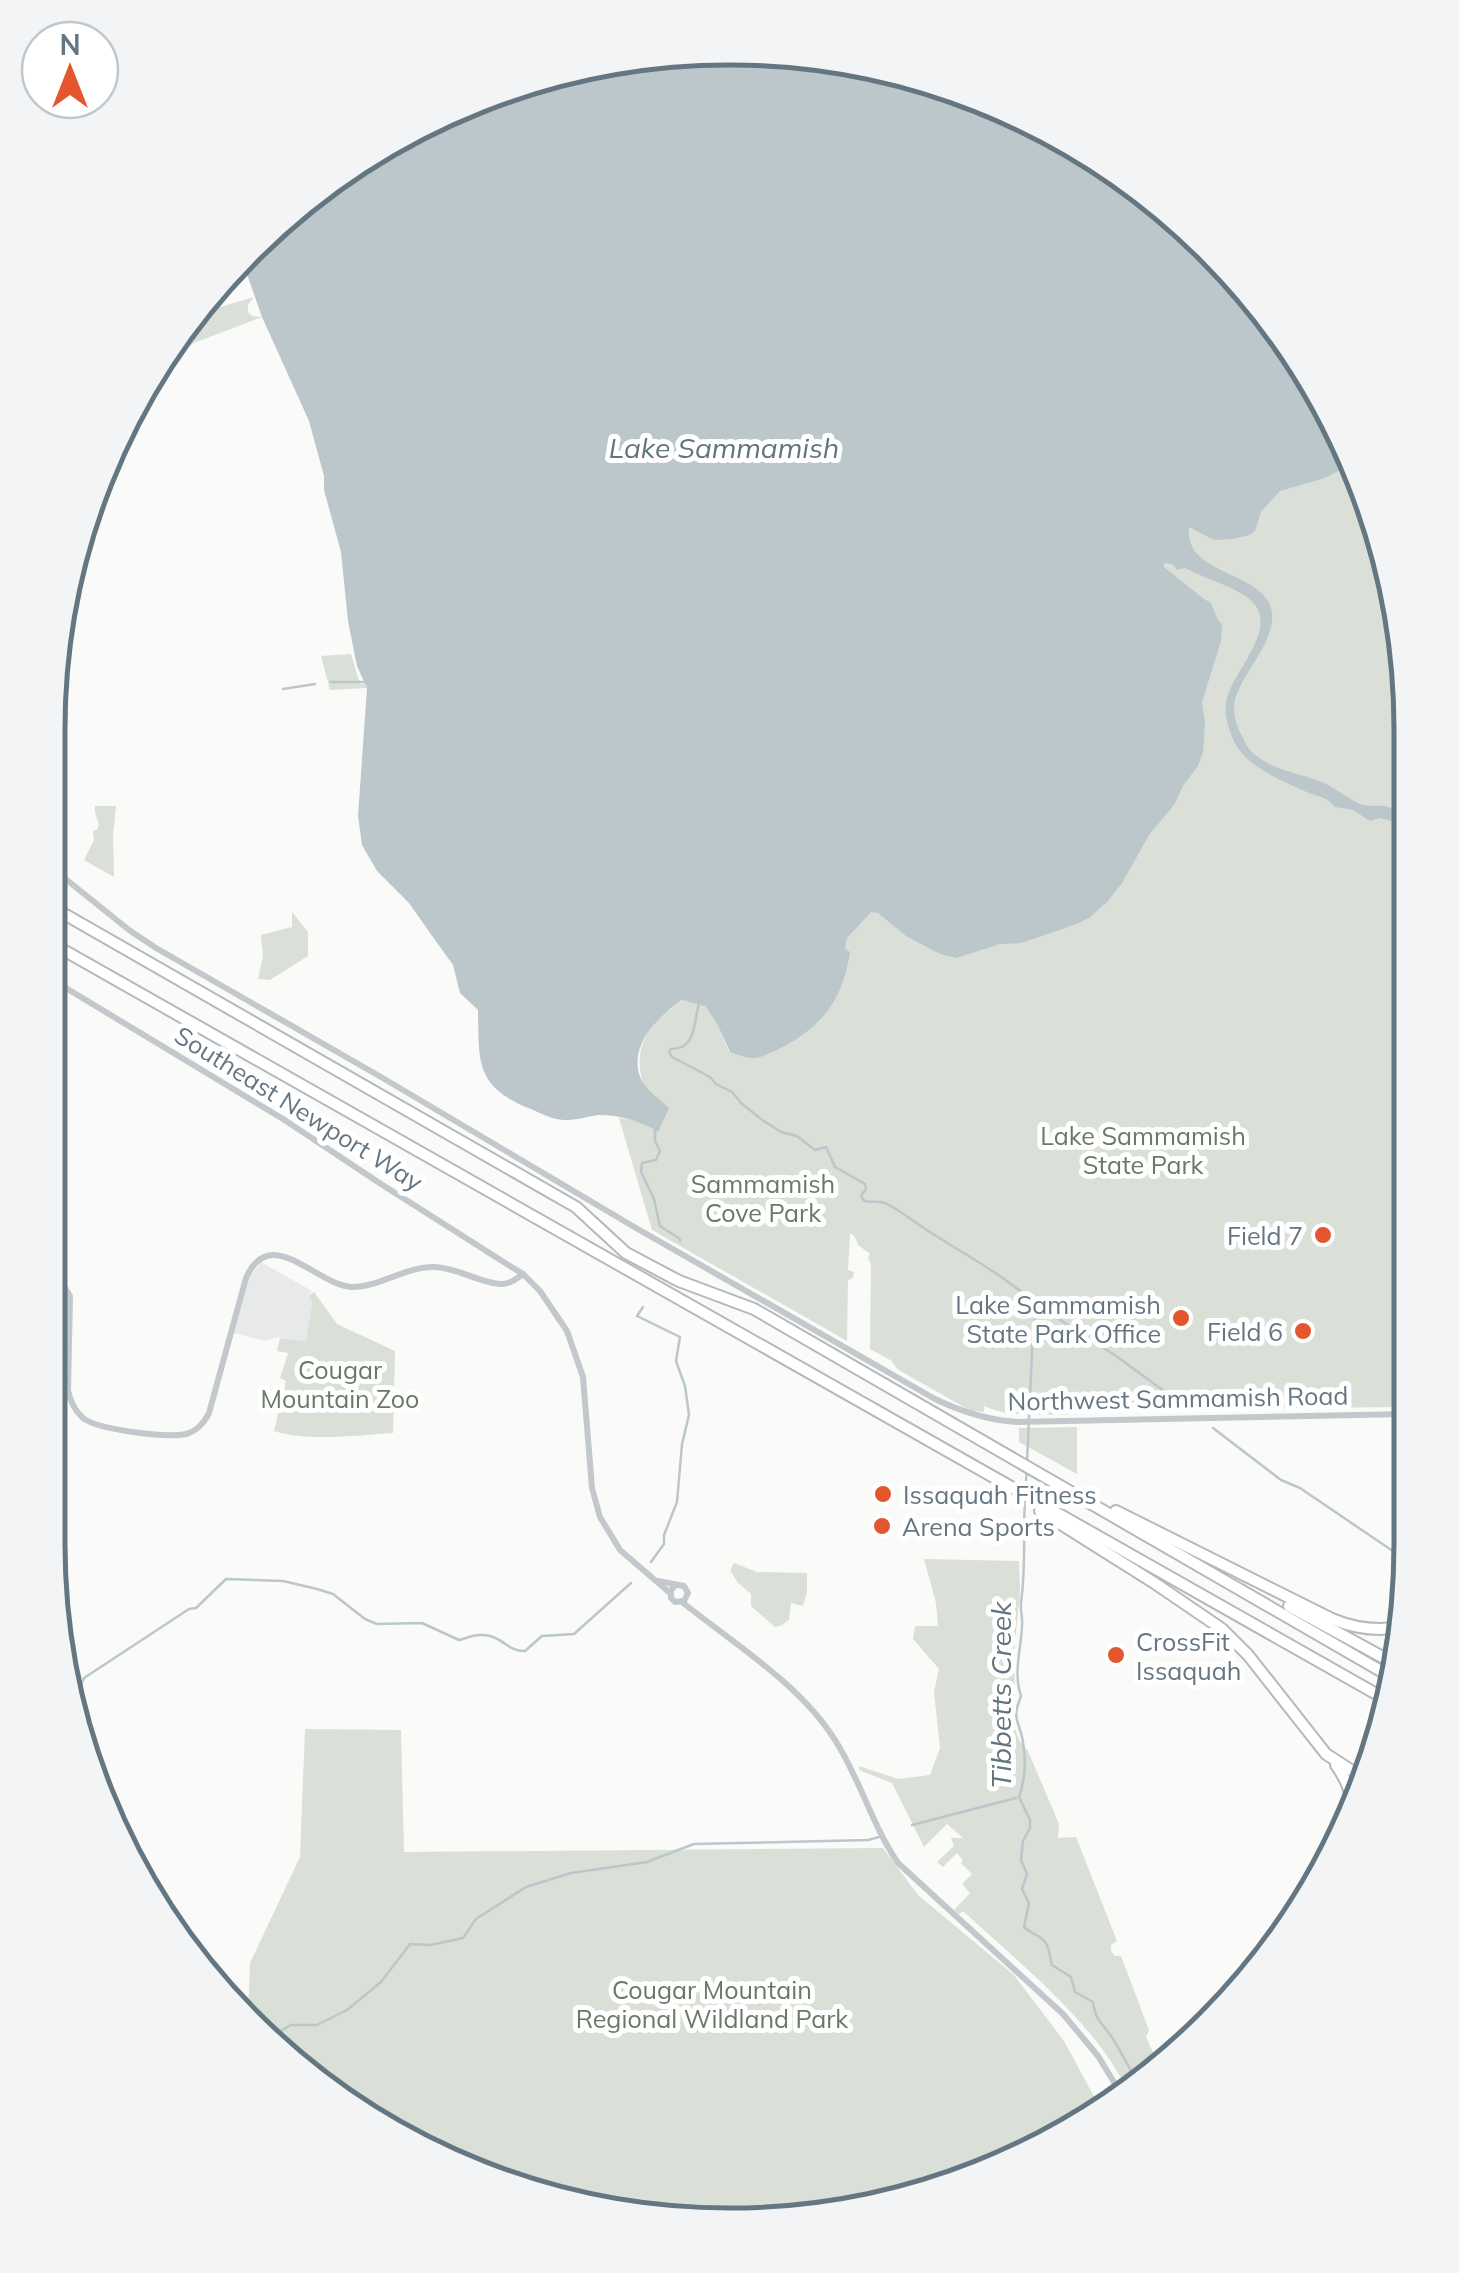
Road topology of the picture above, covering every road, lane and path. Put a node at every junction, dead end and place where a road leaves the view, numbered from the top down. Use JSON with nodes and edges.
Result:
{"nodes":[{"id":1,"x":65,"y":878,"type":"edge"},
{"id":2,"x":65,"y":914,"type":"edge"},
{"id":3,"x":65,"y":950,"type":"edge"},
{"id":4,"x":65,"y":988,"type":"edge"},
{"id":5,"x":522,"y":1274,"type":"junction"},
{"id":6,"x":65,"y":1288,"type":"edge"},
{"id":7,"x":1394,"y":1414,"type":"edge"},
{"id":8,"x":1025,"y":1466,"type":"junction"},
{"id":9,"x":1023,"y":1498,"type":"junction"},
{"id":10,"x":1175,"y":1542,"type":"junction"},
{"id":11,"x":673,"y":1589,"type":"junction"},
{"id":12,"x":685,"y":1599,"type":"junction"},
{"id":13,"x":1388,"y":1629,"type":"edge"},
{"id":14,"x":1383,"y":1660,"type":"edge"},
{"id":15,"x":1381,"y":1671,"type":"edge"},
{"id":16,"x":1376,"y":1694,"type":"edge"},
{"id":17,"x":1332,"y":1760,"type":"junction"},
{"id":18,"x":1353,"y":1772,"type":"edge"},
{"id":19,"x":1348,"y":1786,"type":"edge"},
{"id":20,"x":1115,"y":2084,"type":"edge"}],
"edges":[{"from":1,"to":7,"type":"street","name":"Northwest Sammamish Road"},
{"from":2,"to":8,"type":"highway"},
{"from":3,"to":9,"type":"highway"},
{"from":4,"to":5,"type":"street","name":"Southeast Newport Way"},
{"from":5,"to":6,"type":"street"},
{"from":5,"to":11,"type":"street","name":"Southeast Newport Way"},
{"from":8,"to":10,"type":"highway"},
{"from":8,"to":15,"type":"highway"},
{"from":9,"to":16,"type":"highway"},
{"from":9,"to":17,"type":"highway"},
{"from":10,"to":13,"type":"highway"},
{"from":10,"to":14,"type":"highway"},
{"from":11,"to":12,"type":"street"},
{"from":11,"to":12,"type":"street"},
{"from":12,"to":20,"type":"street"},
{"from":17,"to":18,"type":"highway"},
{"from":17,"to":19,"type":"highway"}]}
